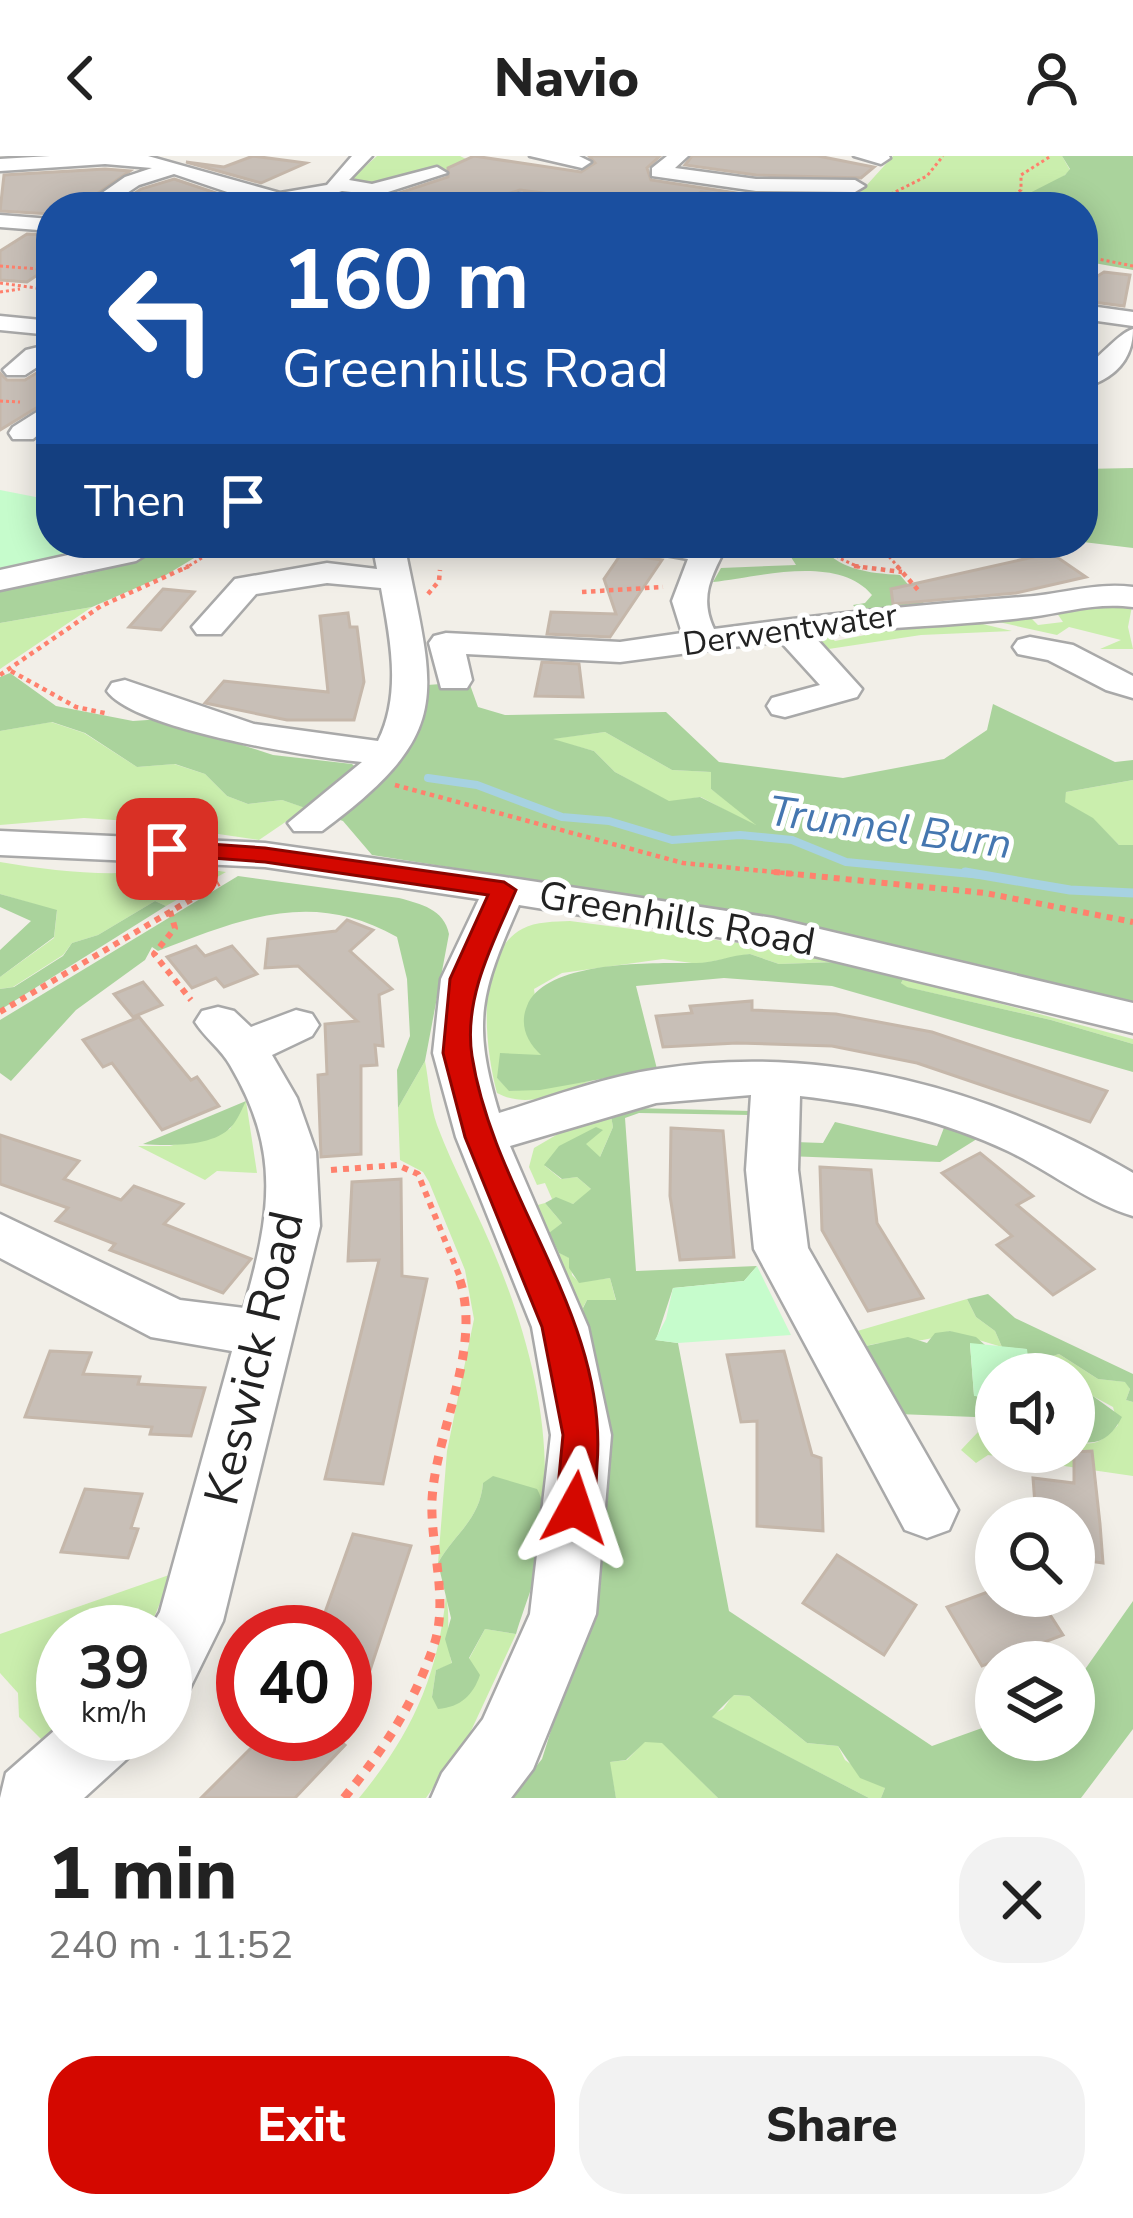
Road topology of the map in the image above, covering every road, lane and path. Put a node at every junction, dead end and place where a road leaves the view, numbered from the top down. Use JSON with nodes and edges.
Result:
{"nodes":[{"id":1,"x":363,"y":156,"type":"edge"},
{"id":2,"x":679,"y":156,"type":"edge"},
{"id":3,"x":943,"y":156,"type":"edge"},
{"id":4,"x":1051,"y":156,"type":"edge"},
{"id":5,"x":546,"y":157,"type":"edge"},
{"id":6,"x":583,"y":162,"type":"dead end"},
{"id":7,"x":0,"y":165,"type":"edge"},
{"id":8,"x":172,"y":168,"type":"junction"},
{"id":9,"x":437,"y":173,"type":"dead end"},
{"id":10,"x":338,"y":185,"type":"junction"},
{"id":11,"x":855,"y":187,"type":"dead end"},
{"id":12,"x":371,"y":190,"type":"junction"},
{"id":13,"x":115,"y":192,"type":"edge"},
{"id":14,"x":240,"y":192,"type":"edge"},
{"id":15,"x":323,"y":192,"type":"edge"},
{"id":16,"x":375,"y":192,"type":"edge"},
{"id":17,"x":895,"y":192,"type":"edge"},
{"id":18,"x":1018,"y":192,"type":"edge"},
{"id":19,"x":0,"y":221,"type":"edge"},
{"id":20,"x":36,"y":224,"type":"edge"},
{"id":21,"x":1098,"y":259,"type":"edge"},
{"id":22,"x":0,"y":266,"type":"edge"},
{"id":23,"x":1133,"y":266,"type":"edge"},
{"id":24,"x":36,"y":269,"type":"edge"},
{"id":25,"x":0,"y":283,"type":"edge"},
{"id":26,"x":26,"y":287,"type":"junction"},
{"id":27,"x":36,"y":288,"type":"edge"},
{"id":28,"x":0,"y":292,"type":"edge"},
{"id":29,"x":1098,"y":316,"type":"edge"},
{"id":30,"x":1133,"y":321,"type":"edge"},
{"id":31,"x":0,"y":323,"type":"edge"},
{"id":32,"x":36,"y":327,"type":"edge"},
{"id":33,"x":1133,"y":336,"type":"edge"},
{"id":34,"x":36,"y":355,"type":"edge"},
{"id":35,"x":1123,"y":364,"type":"edge"},
{"id":36,"x":16,"y":370,"type":"dead end"},
{"id":37,"x":36,"y":410,"type":"edge"},
{"id":38,"x":23,"y":434,"type":"dead end"},
{"id":39,"x":105,"y":558,"type":"edge"},
{"id":40,"x":202,"y":558,"type":"edge"},
{"id":41,"x":390,"y":558,"type":"edge"},
{"id":42,"x":437,"y":558,"type":"edge"},
{"id":43,"x":705,"y":558,"type":"edge"},
{"id":44,"x":836,"y":558,"type":"edge"},
{"id":45,"x":890,"y":558,"type":"edge"},
{"id":46,"x":902,"y":572,"type":"junction"},
{"id":47,"x":0,"y":580,"type":"edge"},
{"id":48,"x":394,"y":580,"type":"junction"},
{"id":49,"x":198,"y":585,"type":"dead end"},
{"id":50,"x":691,"y":587,"type":"junction"},
{"id":51,"x":582,"y":592,"type":"dead end"},
{"id":52,"x":240,"y":593,"type":"junction"},
{"id":53,"x":1133,"y":596,"type":"edge"},
{"id":54,"x":937,"y":612,"type":"junction"},
{"id":55,"x":209,"y":627,"type":"dead end"},
{"id":56,"x":789,"y":630,"type":"junction"},
{"id":57,"x":444,"y":637,"type":"junction"},
{"id":58,"x":703,"y":640,"type":"junction"},
{"id":59,"x":1030,"y":647,"type":"dead end"},
{"id":60,"x":1131,"y":670,"type":"edge"},
{"id":61,"x":0,"y":675,"type":"edge"},
{"id":62,"x":454,"y":680,"type":"dead end"},
{"id":63,"x":125,"y":691,"type":"dead end"},
{"id":64,"x":785,"y":706,"type":"dead end"},
{"id":65,"x":378,"y":765,"type":"junction"},
{"id":66,"x":308,"y":823,"type":"dead end"},
{"id":67,"x":0,"y":843,"type":"edge"},
{"id":68,"x":265,"y":855,"type":"junction"},
{"id":69,"x":504,"y":890,"type":"junction"},
{"id":70,"x":170,"y":911,"type":"junction"},
{"id":71,"x":1133,"y":922,"type":"edge"},
{"id":72,"x":0,"y":1012,"type":"edge"},
{"id":73,"x":1133,"y":1018,"type":"edge"},
{"id":74,"x":296,"y":1025,"type":"dead end"},
{"id":75,"x":232,"y":1035,"type":"junction"},
{"id":76,"x":776,"y":1077,"type":"junction"},
{"id":77,"x":481,"y":1137,"type":"junction"},
{"id":78,"x":292,"y":1172,"type":"junction"},
{"id":79,"x":1133,"y":1197,"type":"edge"},
{"id":80,"x":2,"y":1237,"type":"edge"},
{"id":81,"x":266,"y":1333,"type":"junction"},
{"id":82,"x":927,"y":1510,"type":"dead end"},
{"id":83,"x":192,"y":1613,"type":"edge"},
{"id":84,"x":73,"y":1761,"type":"edge"},
{"id":85,"x":31,"y":1798,"type":"edge"},
{"id":86,"x":344,"y":1798,"type":"edge"},
{"id":87,"x":467,"y":1798,"type":"edge"}],
"edges":[{"from":1,"to":10,"type":"street"},
{"from":2,"to":11,"type":"street"},
{"from":3,"to":17,"type":"path"},
{"from":4,"to":18,"type":"path"},
{"from":5,"to":6,"type":"street"},
{"from":7,"to":8,"type":"street"},
{"from":8,"to":13,"type":"street"},
{"from":8,"to":14,"type":"street"},
{"from":9,"to":12,"type":"street"},
{"from":10,"to":12,"type":"street"},
{"from":10,"to":15,"type":"street"},
{"from":12,"to":16,"type":"street"},
{"from":19,"to":20,"type":"street"},
{"from":21,"to":23,"type":"path"},
{"from":22,"to":24,"type":"path"},
{"from":25,"to":26,"type":"path"},
{"from":26,"to":27,"type":"path"},
{"from":26,"to":28,"type":"path"},
{"from":29,"to":30,"type":"street"},
{"from":31,"to":32,"type":"street"},
{"from":33,"to":35,"type":"street"},
{"from":34,"to":36,"type":"street"},
{"from":37,"to":38,"type":"street"},
{"from":39,"to":47,"type":"street"},
{"from":40,"to":61,"type":"path"},
{"from":41,"to":48,"type":"street"},
{"from":42,"to":57,"type":"path"},
{"from":43,"to":50,"type":"street"},
{"from":44,"to":46,"type":"path"},
{"from":45,"to":46,"type":"path"},
{"from":46,"to":54,"type":"path"},
{"from":48,"to":52,"type":"street"},
{"from":48,"to":65,"type":"street"},
{"from":49,"to":52,"type":"street"},
{"from":50,"to":51,"type":"path"},
{"from":50,"to":58,"type":"street"},
{"from":52,"to":55,"type":"street"},
{"from":53,"to":54,"type":"street","name":"Derwentwater"},
{"from":54,"to":56,"type":"street","name":"Derwentwater"},
{"from":56,"to":58,"type":"street","name":"Derwentwater"},
{"from":56,"to":64,"type":"street"},
{"from":57,"to":58,"type":"street","name":"Derwentwater"},
{"from":57,"to":62,"type":"street"},
{"from":59,"to":60,"type":"street"},
{"from":63,"to":65,"type":"street"},
{"from":65,"to":66,"type":"street"},
{"from":65,"to":71,"type":"path"},
{"from":67,"to":68,"type":"street","name":"Greenhills Road"},
{"from":68,"to":69,"type":"street","name":"Greenhills Road"},
{"from":68,"to":70,"type":"path"},
{"from":69,"to":73,"type":"street","name":"Greenhills Road"},
{"from":69,"to":77,"type":"street"},
{"from":70,"to":72,"type":"path"},
{"from":70,"to":75,"type":"path"},
{"from":74,"to":75,"type":"street"},
{"from":75,"to":78,"type":"street","name":"Keswick Road"},
{"from":76,"to":77,"type":"street"},
{"from":76,"to":79,"type":"street"},
{"from":76,"to":82,"type":"street"},
{"from":77,"to":87,"type":"street"},
{"from":78,"to":81,"type":"street","name":"Keswick Road"},
{"from":78,"to":86,"type":"path"},
{"from":80,"to":81,"type":"street"},
{"from":81,"to":83,"type":"street","name":"Keswick Road"},
{"from":84,"to":85,"type":"street"}]}
